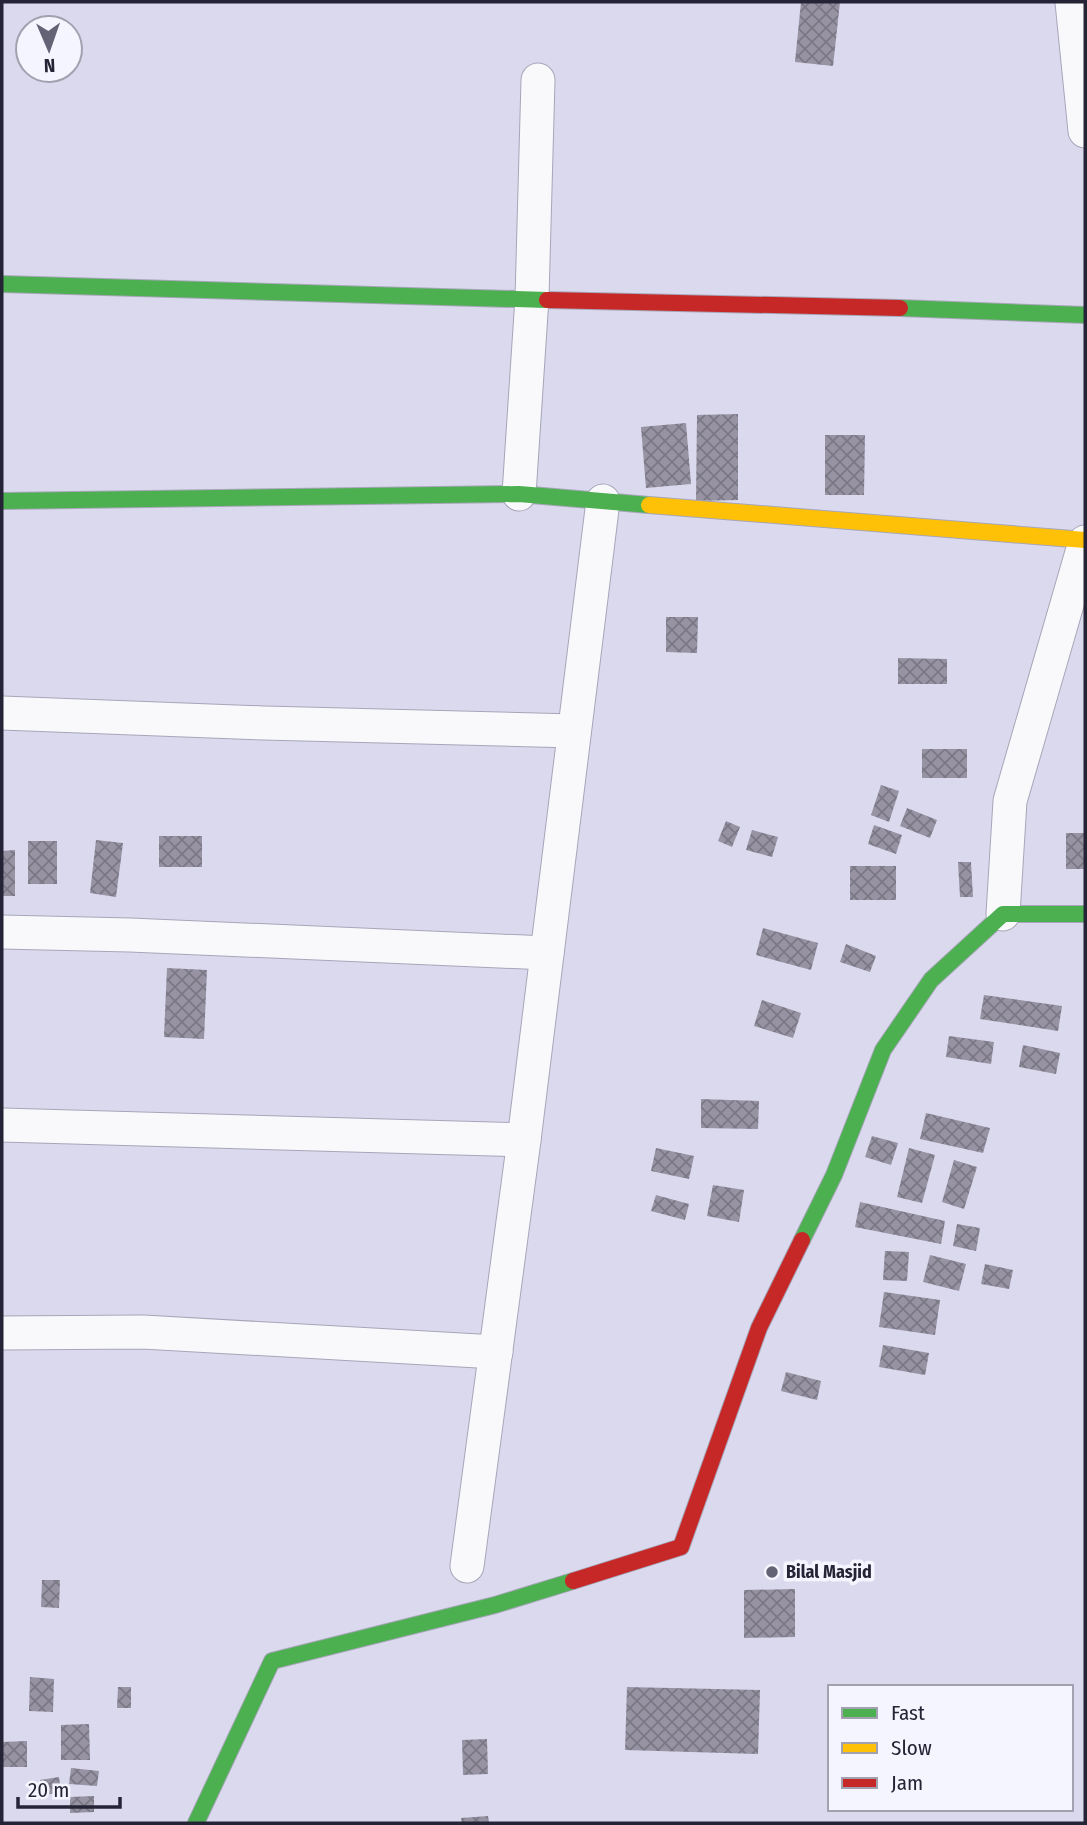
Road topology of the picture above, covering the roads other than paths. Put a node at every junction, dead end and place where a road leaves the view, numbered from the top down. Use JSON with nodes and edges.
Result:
{"nodes":[{"id":1,"x":1072,"y":2,"type":"edge"},
{"id":2,"x":538,"y":80,"type":"dead end"},
{"id":3,"x":1085,"y":131,"type":"edge"},
{"id":4,"x":2,"y":284,"type":"edge"},
{"id":5,"x":532,"y":298,"type":"junction"},
{"id":6,"x":1085,"y":315,"type":"edge"},
{"id":7,"x":519,"y":494,"type":"junction"},
{"id":8,"x":2,"y":501,"type":"edge"},
{"id":9,"x":603,"y":501,"type":"junction"},
{"id":10,"x":1085,"y":541,"type":"edge"},
{"id":11,"x":2,"y":713,"type":"edge"},
{"id":12,"x":575,"y":731,"type":"junction"},
{"id":13,"x":1003,"y":914,"type":"junction"},
{"id":14,"x":1085,"y":914,"type":"edge"},
{"id":15,"x":2,"y":932,"type":"edge"},
{"id":16,"x":547,"y":953,"type":"junction"},
{"id":17,"x":2,"y":1125,"type":"edge"},
{"id":18,"x":524,"y":1140,"type":"junction"},
{"id":19,"x":2,"y":1333,"type":"edge"},
{"id":20,"x":495,"y":1352,"type":"junction"},
{"id":21,"x":467,"y":1566,"type":"dead end"},
{"id":22,"x":195,"y":1823,"type":"edge"}],
"edges":[{"from":1,"to":3,"type":"street"},
{"from":2,"to":5,"type":"street"},
{"from":4,"to":5,"type":"street"},
{"from":5,"to":6,"type":"street"},
{"from":5,"to":7,"type":"street"},
{"from":7,"to":8,"type":"street"},
{"from":7,"to":9,"type":"street"},
{"from":9,"to":10,"type":"street"},
{"from":9,"to":12,"type":"street"},
{"from":10,"to":13,"type":"street"},
{"from":11,"to":12,"type":"street"},
{"from":12,"to":16,"type":"street"},
{"from":13,"to":14,"type":"street"},
{"from":13,"to":22,"type":"street"},
{"from":15,"to":16,"type":"street"},
{"from":16,"to":18,"type":"street"},
{"from":17,"to":18,"type":"street"},
{"from":18,"to":20,"type":"street"},
{"from":19,"to":20,"type":"street"},
{"from":20,"to":21,"type":"street"}]}
